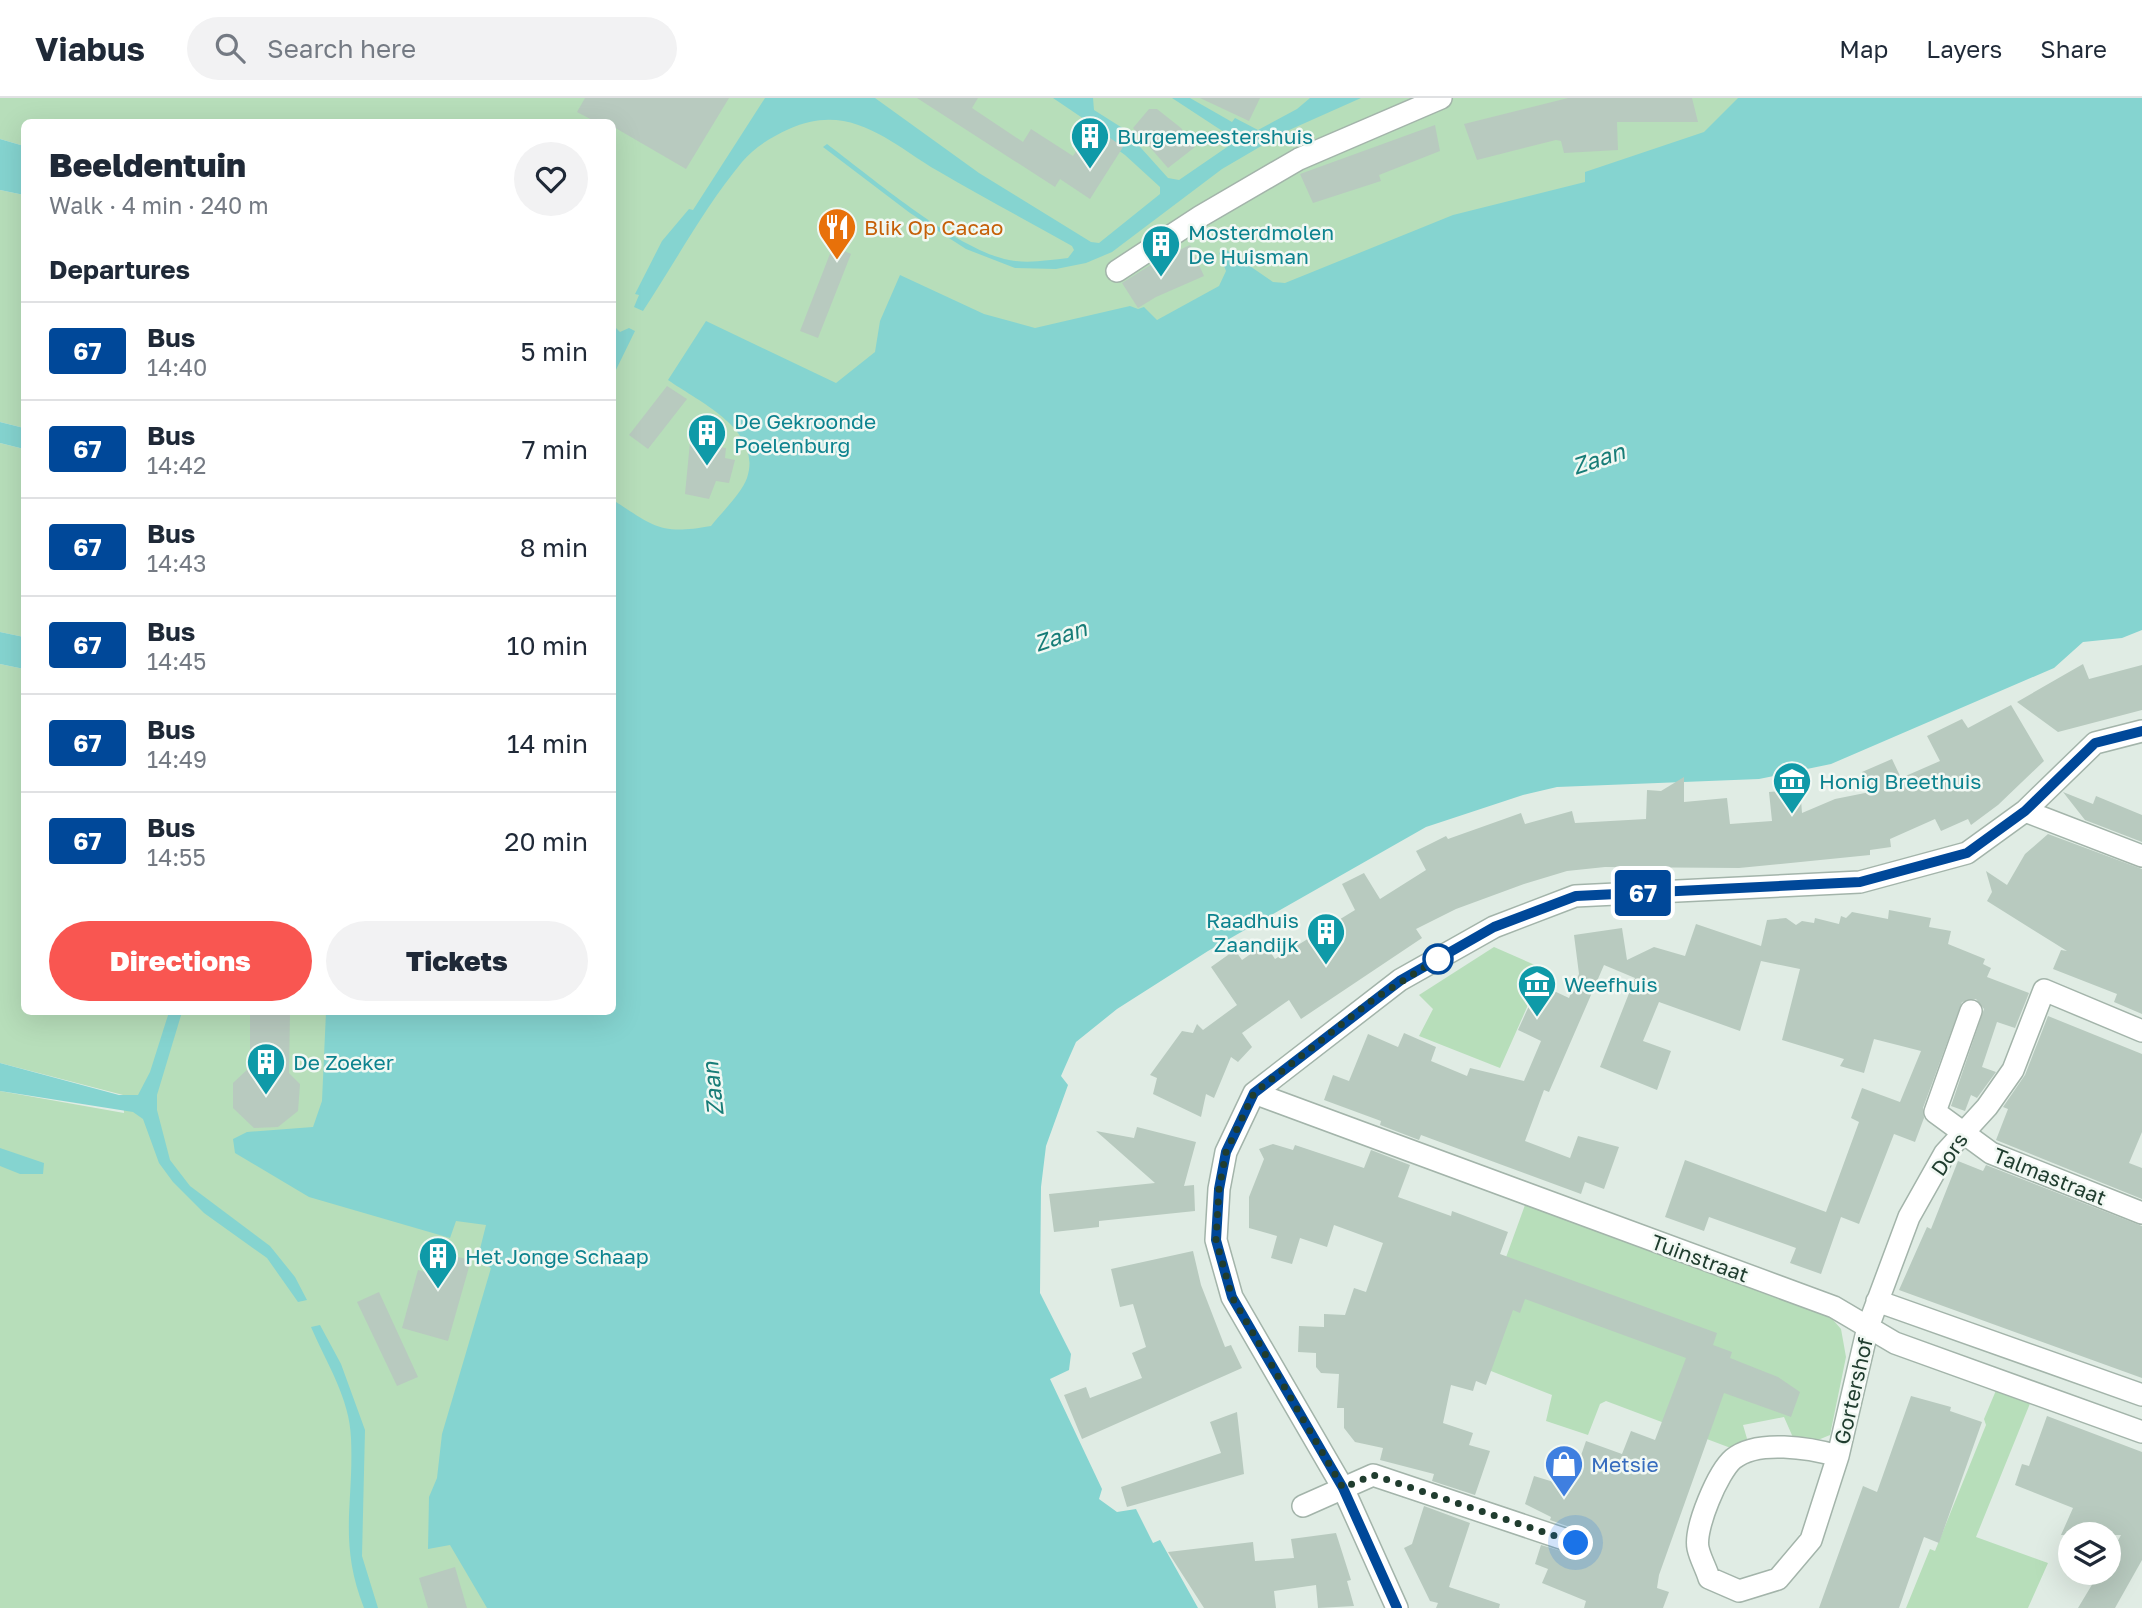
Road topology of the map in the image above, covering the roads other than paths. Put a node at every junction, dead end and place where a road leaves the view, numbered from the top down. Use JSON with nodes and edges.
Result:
{"nodes":[{"id":1,"x":1441,"y":98,"type":"edge"},
{"id":2,"x":1117,"y":271,"type":"dead end"},
{"id":3,"x":2142,"y":731,"type":"edge"},
{"id":4,"x":2025,"y":811,"type":"junction"},
{"id":5,"x":2142,"y":856,"type":"edge"},
{"id":6,"x":1971,"y":1011,"type":"dead end"},
{"id":7,"x":2142,"y":1031,"type":"edge"},
{"id":8,"x":1254,"y":1093,"type":"junction"},
{"id":9,"x":1935,"y":1112,"type":"joint"},
{"id":10,"x":1962,"y":1132,"type":"junction"},
{"id":11,"x":2142,"y":1213,"type":"edge"},
{"id":12,"x":1877,"y":1301,"type":"junction"},
{"id":13,"x":1868,"y":1327,"type":"junction"},
{"id":14,"x":2142,"y":1395,"type":"edge"},
{"id":15,"x":2142,"y":1432,"type":"edge"},
{"id":16,"x":1838,"y":1455,"type":"junction"},
{"id":17,"x":1343,"y":1488,"type":"junction"},
{"id":18,"x":1303,"y":1506,"type":"dead end"},
{"id":19,"x":1576,"y":1543,"type":"dead end"},
{"id":20,"x":1397,"y":1608,"type":"edge"}],
"edges":[{"from":1,"to":2,"type":"street"},
{"from":3,"to":4,"type":"street"},
{"from":4,"to":5,"type":"street"},
{"from":4,"to":8,"type":"street"},
{"from":6,"to":9,"type":"street","name":"Dors"},
{"from":7,"to":10,"type":"street","name":"Dors"},
{"from":8,"to":13,"type":"street","name":"Tuinstraat"},
{"from":8,"to":17,"type":"street"},
{"from":9,"to":10,"type":"street","name":"Talmastraat"},
{"from":10,"to":11,"type":"street","name":"Talmastraat"},
{"from":10,"to":12,"type":"street","name":"Dors"},
{"from":12,"to":13,"type":"street","name":"Dors"},
{"from":12,"to":14,"type":"street"},
{"from":13,"to":15,"type":"street","name":"Tuinstraat"},
{"from":13,"to":16,"type":"street","name":"Gortershof"},
{"from":16,"to":16,"type":"street","name":"Gortershof"},
{"from":17,"to":18,"type":"street"},
{"from":17,"to":19,"type":"street"},
{"from":17,"to":20,"type":"street"}]}
